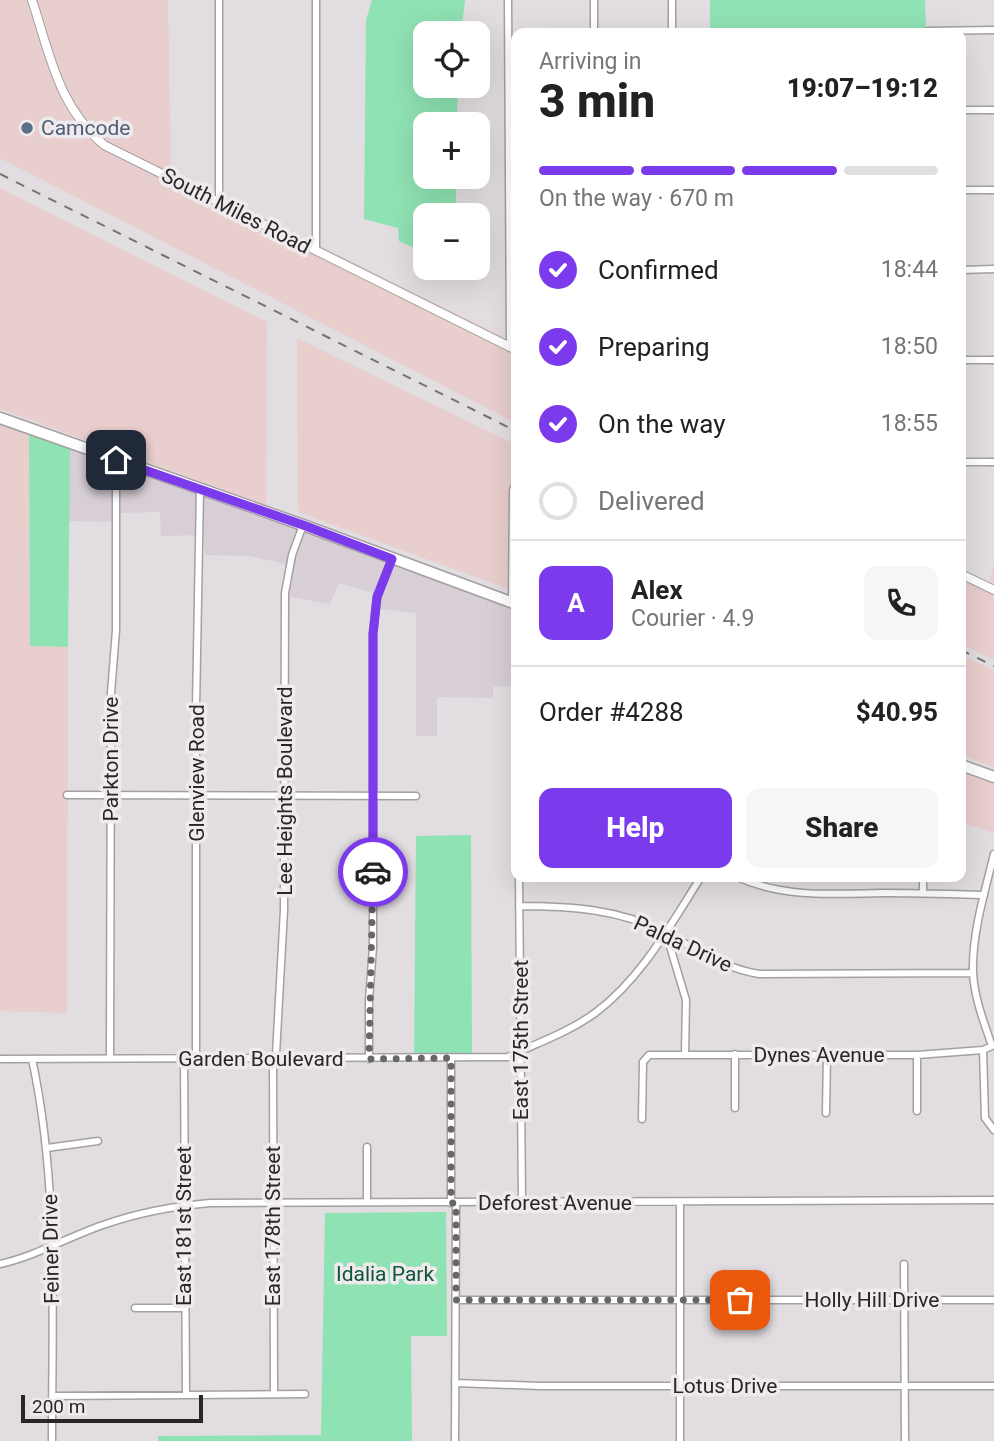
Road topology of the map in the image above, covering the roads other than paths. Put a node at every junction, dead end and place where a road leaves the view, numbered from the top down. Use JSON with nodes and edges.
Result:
{"nodes":[{"id":1,"x":32,"y":0,"type":"edge"},
{"id":2,"x":219,"y":0,"type":"edge"},
{"id":3,"x":316,"y":0,"type":"edge"},
{"id":4,"x":509,"y":0,"type":"edge"},
{"id":5,"x":594,"y":0,"type":"edge"},
{"id":6,"x":672,"y":0,"type":"edge"},
{"id":7,"x":594,"y":28,"type":"edge"},
{"id":8,"x":672,"y":28,"type":"edge"},
{"id":9,"x":966,"y":30,"type":"edge"},
{"id":10,"x":994,"y":30,"type":"edge"},
{"id":11,"x":966,"y":110,"type":"edge"},
{"id":12,"x":994,"y":110,"type":"edge"},
{"id":13,"x":511,"y":174,"type":"edge"},
{"id":14,"x":966,"y":190,"type":"edge"},
{"id":15,"x":994,"y":190,"type":"edge"},
{"id":16,"x":219,"y":202,"type":"junction"},
{"id":17,"x":316,"y":251,"type":"junction"},
{"id":18,"x":966,"y":270,"type":"edge"},
{"id":19,"x":994,"y":270,"type":"edge"},
{"id":20,"x":511,"y":348,"type":"edge"},
{"id":21,"x":966,"y":360,"type":"edge"},
{"id":22,"x":994,"y":360,"type":"edge"},
{"id":23,"x":0,"y":418,"type":"edge"},
{"id":24,"x":116,"y":460,"type":"junction"},
{"id":25,"x":966,"y":462,"type":"edge"},
{"id":26,"x":994,"y":462,"type":"edge"},
{"id":27,"x":200,"y":489,"type":"junction"},
{"id":28,"x":303,"y":525,"type":"junction"},
{"id":29,"x":392,"y":559,"type":"junction"},
{"id":30,"x":966,"y":576,"type":"edge"},
{"id":31,"x":994,"y":590,"type":"edge"},
{"id":32,"x":511,"y":603,"type":"edge"},
{"id":33,"x":966,"y":767,"type":"edge"},
{"id":34,"x":994,"y":777,"type":"edge"},
{"id":35,"x":67,"y":795,"type":"dead end"},
{"id":36,"x":111,"y":795,"type":"junction"},
{"id":37,"x":196,"y":795,"type":"junction"},
{"id":38,"x":285,"y":795,"type":"junction"},
{"id":39,"x":373,"y":796,"type":"junction"},
{"id":40,"x":416,"y":796,"type":"dead end"},
{"id":41,"x":994,"y":854,"type":"edge"},
{"id":42,"x":519,"y":882,"type":"edge"},
{"id":43,"x":698,"y":882,"type":"edge"},
{"id":44,"x":749,"y":882,"type":"edge"},
{"id":45,"x":923,"y":882,"type":"edge"},
{"id":46,"x":923,"y":893,"type":"junction"},
{"id":47,"x":984,"y":895,"type":"junction"},
{"id":48,"x":519,"y":905,"type":"junction"},
{"id":49,"x":666,"y":933,"type":"junction"},
{"id":50,"x":973,"y":973,"type":"junction"},
{"id":51,"x":983,"y":1050,"type":"junction"},
{"id":52,"x":521,"y":1051,"type":"junction"},
{"id":53,"x":685,"y":1054,"type":"junction"},
{"id":54,"x":735,"y":1054,"type":"junction"},
{"id":55,"x":827,"y":1054,"type":"junction"},
{"id":56,"x":917,"y":1055,"type":"junction"},
{"id":57,"x":110,"y":1058,"type":"junction"},
{"id":58,"x":184,"y":1058,"type":"junction"},
{"id":59,"x":196,"y":1058,"type":"junction"},
{"id":60,"x":451,"y":1058,"type":"junction"},
{"id":61,"x":994,"y":1058,"type":"edge"},
{"id":62,"x":0,"y":1059,"type":"edge"},
{"id":63,"x":32,"y":1059,"type":"junction"},
{"id":64,"x":275,"y":1059,"type":"junction"},
{"id":65,"x":369,"y":1059,"type":"junction"},
{"id":66,"x":984,"y":1059,"type":"junction"},
{"id":67,"x":735,"y":1108,"type":"dead end"},
{"id":68,"x":917,"y":1111,"type":"dead end"},
{"id":69,"x":827,"y":1112,"type":"dead end"},
{"id":70,"x":642,"y":1119,"type":"dead end"},
{"id":71,"x":994,"y":1130,"type":"edge"},
{"id":72,"x":99,"y":1141,"type":"dead end"},
{"id":73,"x":367,"y":1147,"type":"dead end"},
{"id":74,"x":47,"y":1149,"type":"junction"},
{"id":75,"x":994,"y":1200,"type":"edge"},
{"id":76,"x":367,"y":1202,"type":"junction"},
{"id":77,"x":272,"y":1203,"type":"junction"},
{"id":78,"x":453,"y":1203,"type":"junction"},
{"id":79,"x":522,"y":1203,"type":"junction"},
{"id":80,"x":680,"y":1203,"type":"junction"},
{"id":81,"x":185,"y":1205,"type":"junction"},
{"id":82,"x":52,"y":1247,"type":"junction"},
{"id":83,"x":0,"y":1264,"type":"edge"},
{"id":84,"x":904,"y":1264,"type":"dead end"},
{"id":85,"x":456,"y":1300,"type":"junction"},
{"id":86,"x":679,"y":1300,"type":"junction"},
{"id":87,"x":904,"y":1300,"type":"junction"},
{"id":88,"x":994,"y":1300,"type":"edge"},
{"id":89,"x":135,"y":1308,"type":"dead end"},
{"id":90,"x":184,"y":1308,"type":"junction"},
{"id":91,"x":456,"y":1383,"type":"junction"},
{"id":92,"x":680,"y":1386,"type":"junction"},
{"id":93,"x":905,"y":1386,"type":"junction"},
{"id":94,"x":994,"y":1386,"type":"edge"},
{"id":95,"x":186,"y":1394,"type":"junction"},
{"id":96,"x":274,"y":1394,"type":"junction"},
{"id":97,"x":305,"y":1394,"type":"dead end"},
{"id":98,"x":52,"y":1396,"type":"junction"},
{"id":99,"x":52,"y":1441,"type":"edge"},
{"id":100,"x":455,"y":1441,"type":"edge"},
{"id":101,"x":680,"y":1441,"type":"edge"},
{"id":102,"x":905,"y":1441,"type":"edge"}],
"edges":[{"from":1,"to":16,"type":"street","name":"South Miles Road"},
{"from":2,"to":16,"type":"street"},
{"from":3,"to":17,"type":"street"},
{"from":4,"to":13,"type":"street"},
{"from":5,"to":7,"type":"street"},
{"from":6,"to":8,"type":"street"},
{"from":9,"to":10,"type":"street"},
{"from":11,"to":12,"type":"street"},
{"from":14,"to":15,"type":"street"},
{"from":16,"to":17,"type":"street","name":"South Miles Road"},
{"from":17,"to":20,"type":"street","name":"South Miles Road"},
{"from":18,"to":19,"type":"street"},
{"from":21,"to":22,"type":"street"},
{"from":23,"to":24,"type":"main road"},
{"from":24,"to":27,"type":"main road"},
{"from":24,"to":36,"type":"street","name":"Parkton Drive"},
{"from":25,"to":26,"type":"street"},
{"from":27,"to":28,"type":"main road"},
{"from":27,"to":37,"type":"street","name":"Glenview Road"},
{"from":28,"to":29,"type":"main road"},
{"from":28,"to":38,"type":"street","name":"Lee Heights Boulevard"},
{"from":29,"to":32,"type":"main road"},
{"from":29,"to":39,"type":"street"},
{"from":30,"to":31,"type":"street"},
{"from":33,"to":34,"type":"main road"},
{"from":35,"to":36,"type":"street"},
{"from":36,"to":37,"type":"street"},
{"from":36,"to":57,"type":"street","name":"Parkton Drive"},
{"from":37,"to":38,"type":"street"},
{"from":37,"to":59,"type":"street","name":"Glenview Road"},
{"from":38,"to":39,"type":"street"},
{"from":38,"to":64,"type":"street","name":"Lee Heights Boulevard"},
{"from":39,"to":40,"type":"street"},
{"from":39,"to":65,"type":"street"},
{"from":41,"to":47,"type":"street"},
{"from":42,"to":48,"type":"street","name":"East 175th Street"},
{"from":43,"to":49,"type":"street","name":"Garden Boulevard"},
{"from":44,"to":46,"type":"street"},
{"from":45,"to":46,"type":"street"},
{"from":46,"to":47,"type":"street"},
{"from":47,"to":50,"type":"street"},
{"from":48,"to":49,"type":"street","name":"Palda Drive"},
{"from":48,"to":52,"type":"street","name":"East 175th Street"},
{"from":49,"to":50,"type":"street","name":"Palda Drive"},
{"from":49,"to":52,"type":"street","name":"Garden Boulevard"},
{"from":49,"to":53,"type":"street"},
{"from":50,"to":51,"type":"street","name":"Dynes Avenue"},
{"from":51,"to":56,"type":"street","name":"Dynes Avenue"},
{"from":51,"to":66,"type":"street"},
{"from":52,"to":60,"type":"street","name":"Garden Boulevard"},
{"from":52,"to":79,"type":"street","name":"East 175th Street"},
{"from":53,"to":54,"type":"street","name":"Dynes Avenue"},
{"from":53,"to":70,"type":"street","name":"Dynes Avenue"},
{"from":54,"to":55,"type":"street","name":"Dynes Avenue"},
{"from":54,"to":67,"type":"street"},
{"from":55,"to":56,"type":"street","name":"Dynes Avenue"},
{"from":55,"to":69,"type":"street"},
{"from":56,"to":68,"type":"street"},
{"from":57,"to":58,"type":"street","name":"Garden Boulevard"},
{"from":57,"to":63,"type":"street","name":"Garden Boulevard"},
{"from":58,"to":59,"type":"street","name":"Garden Boulevard"},
{"from":58,"to":81,"type":"street","name":"East 181st Street"},
{"from":59,"to":64,"type":"street","name":"Garden Boulevard"},
{"from":60,"to":65,"type":"street","name":"Garden Boulevard"},
{"from":60,"to":78,"type":"street"},
{"from":61,"to":66,"type":"street"},
{"from":62,"to":63,"type":"street","name":"Garden Boulevard"},
{"from":63,"to":74,"type":"street","name":"Feiner Drive"},
{"from":64,"to":65,"type":"street","name":"Garden Boulevard"},
{"from":64,"to":77,"type":"street","name":"East 178th Street"},
{"from":66,"to":71,"type":"street"},
{"from":72,"to":74,"type":"street"},
{"from":73,"to":76,"type":"street"},
{"from":74,"to":82,"type":"street","name":"Feiner Drive"},
{"from":75,"to":80,"type":"street","name":"Deforest Avenue"},
{"from":76,"to":77,"type":"street","name":"Deforest Avenue"},
{"from":76,"to":78,"type":"street","name":"Deforest Avenue"},
{"from":77,"to":81,"type":"street","name":"Deforest Avenue"},
{"from":77,"to":96,"type":"street","name":"East 178th Street"},
{"from":78,"to":79,"type":"street","name":"Deforest Avenue"},
{"from":78,"to":85,"type":"street"},
{"from":79,"to":80,"type":"street","name":"Deforest Avenue"},
{"from":80,"to":86,"type":"street"},
{"from":81,"to":82,"type":"street","name":"Deforest Avenue"},
{"from":81,"to":90,"type":"street","name":"East 181st Street"},
{"from":82,"to":83,"type":"street","name":"Deforest Avenue"},
{"from":82,"to":98,"type":"street","name":"Feiner Drive"},
{"from":84,"to":87,"type":"street"},
{"from":85,"to":86,"type":"street","name":"Holly Hill Drive"},
{"from":85,"to":91,"type":"street"},
{"from":86,"to":87,"type":"street","name":"Holly Hill Drive"},
{"from":86,"to":92,"type":"street"},
{"from":87,"to":88,"type":"street","name":"Holly Hill Drive"},
{"from":87,"to":93,"type":"street"},
{"from":89,"to":90,"type":"street"},
{"from":90,"to":95,"type":"street","name":"East 181st Street"},
{"from":91,"to":92,"type":"street","name":"Lotus Drive"},
{"from":91,"to":100,"type":"street"},
{"from":92,"to":93,"type":"street","name":"Lotus Drive"},
{"from":92,"to":101,"type":"street"},
{"from":93,"to":94,"type":"street","name":"Lotus Drive"},
{"from":93,"to":102,"type":"street"},
{"from":95,"to":96,"type":"street"},
{"from":95,"to":98,"type":"street"},
{"from":96,"to":97,"type":"street"},
{"from":98,"to":99,"type":"street","name":"Feiner Drive"}]}
